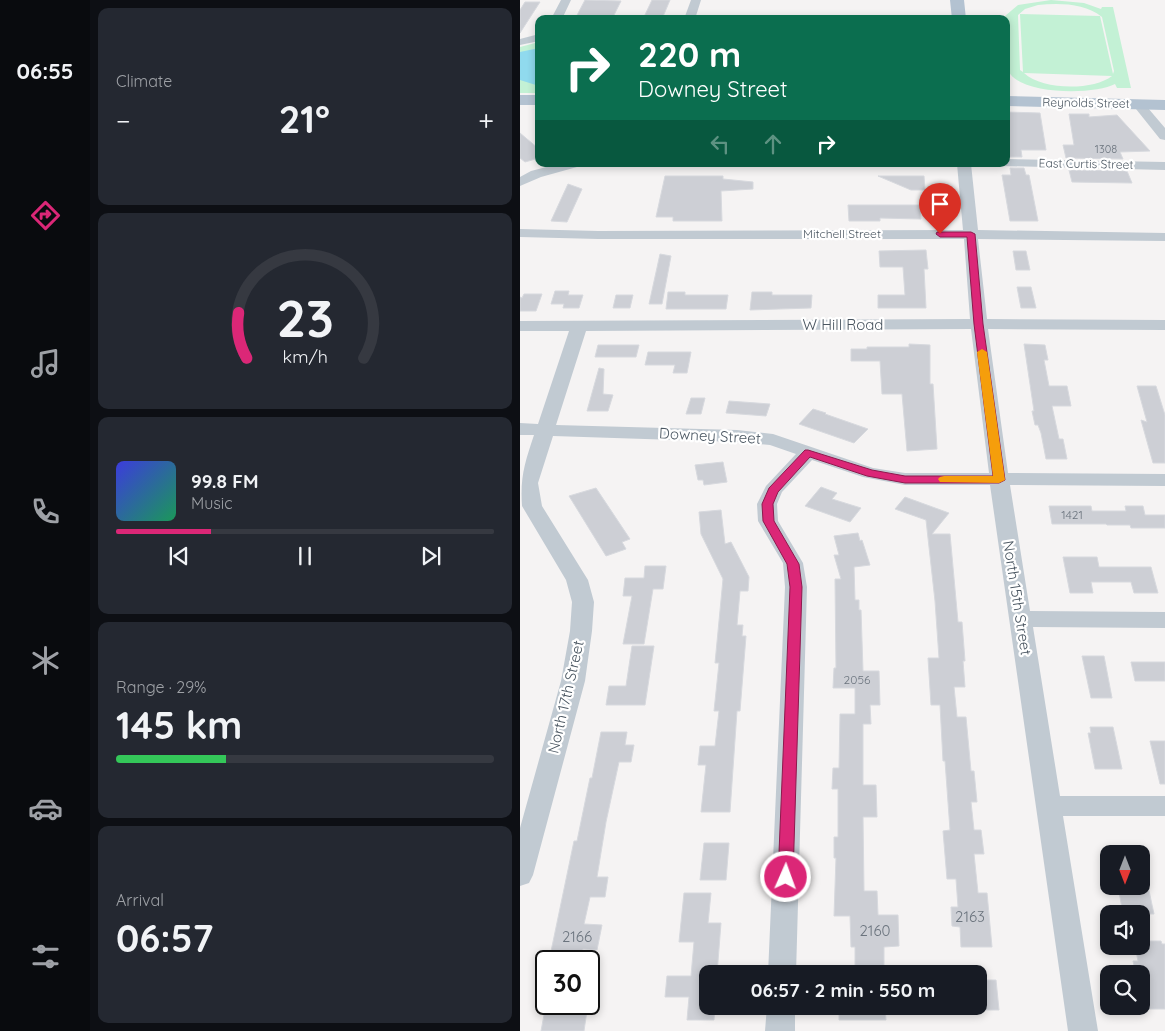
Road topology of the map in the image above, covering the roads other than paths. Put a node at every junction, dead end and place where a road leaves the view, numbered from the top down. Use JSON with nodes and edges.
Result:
{"nodes":[{"id":1,"x":566,"y":0,"type":"edge"},
{"id":2,"x":696,"y":0,"type":"edge"},
{"id":3,"x":957,"y":0,"type":"edge"},
{"id":4,"x":558,"y":15,"type":"edge"},
{"id":5,"x":690,"y":15,"type":"edge"},
{"id":6,"x":959,"y":15,"type":"edge"},
{"id":7,"x":535,"y":38,"type":"edge"},
{"id":8,"x":520,"y":42,"type":"edge"},
{"id":9,"x":520,"y":100,"type":"edge"},
{"id":10,"x":535,"y":100,"type":"edge"},
{"id":11,"x":1010,"y":101,"type":"edge"},
{"id":12,"x":1138,"y":104,"type":"junction"},
{"id":13,"x":1165,"y":105,"type":"edge"},
{"id":14,"x":1165,"y":136,"type":"edge"},
{"id":15,"x":1010,"y":163,"type":"edge"},
{"id":16,"x":1165,"y":166,"type":"edge"},
{"id":17,"x":561,"y":167,"type":"edge"},
{"id":18,"x":964,"y":167,"type":"edge"},
{"id":19,"x":520,"y":182,"type":"edge"},
{"id":20,"x":520,"y":233,"type":"edge"},
{"id":21,"x":971,"y":234,"type":"junction"},
{"id":22,"x":1165,"y":237,"type":"edge"},
{"id":23,"x":979,"y":324,"type":"junction"},
{"id":24,"x":1165,"y":325,"type":"edge"},
{"id":25,"x":520,"y":326,"type":"edge"},
{"id":26,"x":579,"y":326,"type":"junction"},
{"id":27,"x":520,"y":429,"type":"edge"},
{"id":28,"x":546,"y":429,"type":"junction"},
{"id":29,"x":808,"y":453,"type":"junction"},
{"id":30,"x":999,"y":480,"type":"junction"},
{"id":31,"x":1165,"y":480,"type":"edge"},
{"id":32,"x":1020,"y":619,"type":"junction"},
{"id":33,"x":1165,"y":620,"type":"edge"},
{"id":34,"x":1049,"y":806,"type":"junction"},
{"id":35,"x":1165,"y":806,"type":"edge"},
{"id":36,"x":520,"y":875,"type":"edge"},
{"id":37,"x":782,"y":965,"type":"edge"},
{"id":38,"x":781,"y":1015,"type":"edge"},
{"id":39,"x":780,"y":1031,"type":"edge"},
{"id":40,"x":1083,"y":1031,"type":"edge"}],
"edges":[{"from":1,"to":4,"type":"street"},
{"from":2,"to":5,"type":"street"},
{"from":3,"to":6,"type":"main road"},
{"from":7,"to":8,"type":"street"},
{"from":9,"to":10,"type":"main road"},
{"from":11,"to":12,"type":"main road","name":"Reynolds Street"},
{"from":12,"to":13,"type":"main road","name":"Reynolds Street"},
{"from":12,"to":14,"type":"street"},
{"from":15,"to":16,"type":"street","name":"East Curtis Street"},
{"from":17,"to":19,"type":"street"},
{"from":18,"to":21,"type":"street","name":"North 15th Street"},
{"from":20,"to":21,"type":"street","name":"Mitchell Street"},
{"from":21,"to":22,"type":"street","name":"Mitchell Street"},
{"from":21,"to":23,"type":"street","name":"North 15th Street"},
{"from":23,"to":24,"type":"street","name":"W Hill Road"},
{"from":23,"to":26,"type":"street","name":"W Hill Road"},
{"from":23,"to":30,"type":"street","name":"North 15th Street"},
{"from":25,"to":26,"type":"street","name":"W Hill Road"},
{"from":26,"to":28,"type":"street","name":"North 17th Street"},
{"from":27,"to":28,"type":"street","name":"Downey Street"},
{"from":28,"to":29,"type":"street","name":"Downey Street"},
{"from":28,"to":36,"type":"street","name":"North 17th Street"},
{"from":29,"to":30,"type":"street","name":"Downey Street"},
{"from":29,"to":37,"type":"street"},
{"from":30,"to":31,"type":"street","name":"Downey Street"},
{"from":30,"to":32,"type":"street","name":"North 15th Street"},
{"from":32,"to":33,"type":"street"},
{"from":32,"to":34,"type":"street","name":"North 15th Street"},
{"from":34,"to":35,"type":"street"},
{"from":34,"to":40,"type":"street","name":"North 15th Street"},
{"from":38,"to":39,"type":"street"}]}
